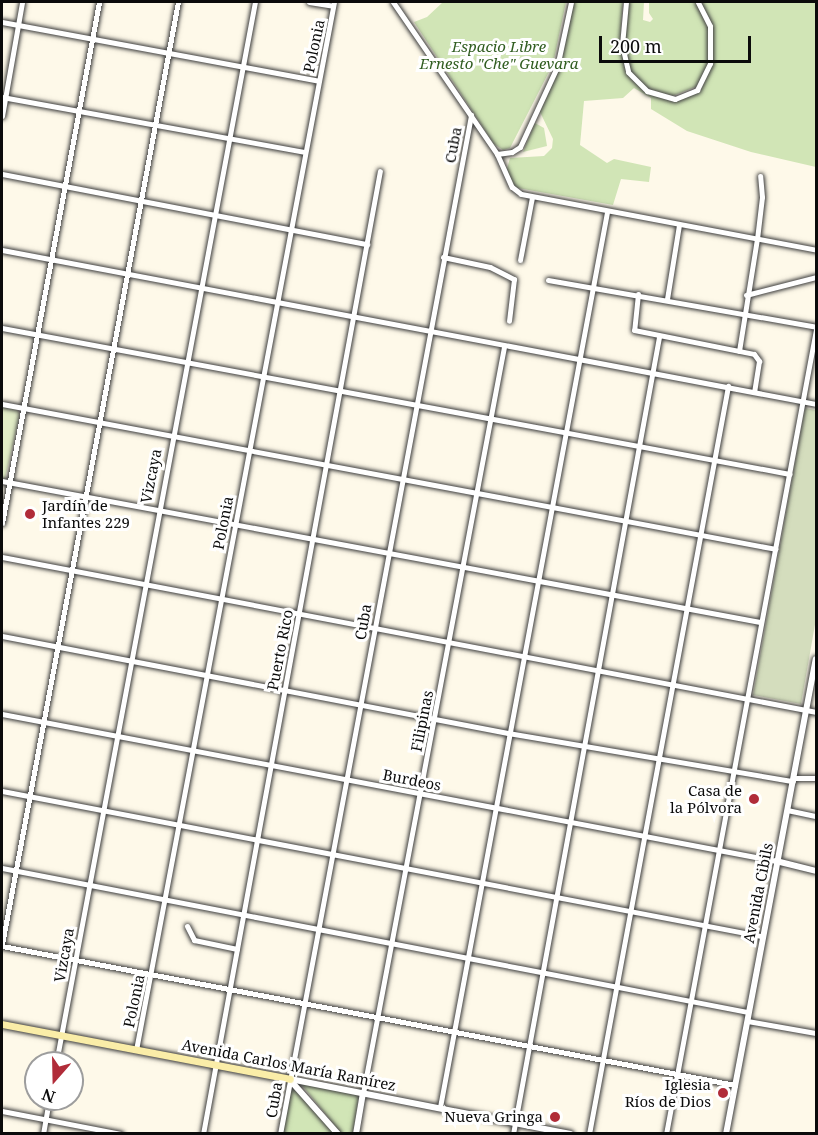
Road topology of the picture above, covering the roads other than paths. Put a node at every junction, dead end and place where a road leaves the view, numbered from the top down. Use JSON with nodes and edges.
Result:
{"nodes":[{"id":1,"x":22,"y":2,"type":"edge"},
{"id":2,"x":99,"y":2,"type":"edge"},
{"id":3,"x":178,"y":2,"type":"edge"},
{"id":4,"x":255,"y":2,"type":"edge"},
{"id":5,"x":309,"y":2,"type":"edge"},
{"id":6,"x":393,"y":2,"type":"edge"},
{"id":7,"x":571,"y":2,"type":"edge"},
{"id":8,"x":626,"y":2,"type":"edge"},
{"id":9,"x":698,"y":2,"type":"edge"},
{"id":10,"x":333,"y":4,"type":"edge"},
{"id":11,"x":2,"y":22,"type":"edge"},
{"id":12,"x":19,"y":25,"type":"junction"},
{"id":13,"x":93,"y":38,"type":"junction"},
{"id":14,"x":168,"y":51,"type":"junction"},
{"id":15,"x":241,"y":64,"type":"junction"},
{"id":16,"x":319,"y":81,"type":"junction"},
{"id":17,"x":3,"y":97,"type":"edge"},
{"id":18,"x":80,"y":111,"type":"junction"},
{"id":19,"x":471,"y":115,"type":"junction"},
{"id":20,"x":2,"y":116,"type":"edge"},
{"id":21,"x":154,"y":123,"type":"junction"},
{"id":22,"x":228,"y":138,"type":"junction"},
{"id":23,"x":304,"y":152,"type":"junction"},
{"id":24,"x":496,"y":154,"type":"junction"},
{"id":25,"x":380,"y":171,"type":"dead end"},
{"id":26,"x":2,"y":174,"type":"edge"},
{"id":27,"x":760,"y":176,"type":"dead end"},
{"id":28,"x":65,"y":185,"type":"junction"},
{"id":29,"x":532,"y":197,"type":"junction"},
{"id":30,"x":140,"y":199,"type":"junction"},
{"id":31,"x":606,"y":212,"type":"junction"},
{"id":32,"x":214,"y":214,"type":"junction"},
{"id":33,"x":679,"y":225,"type":"junction"},
{"id":34,"x":291,"y":229,"type":"junction"},
{"id":35,"x":757,"y":239,"type":"junction"},
{"id":36,"x":367,"y":243,"type":"junction"},
{"id":37,"x":2,"y":250,"type":"edge"},
{"id":38,"x":816,"y":250,"type":"edge"},
{"id":39,"x":443,"y":257,"type":"junction"},
{"id":40,"x":51,"y":259,"type":"junction"},
{"id":41,"x":520,"y":260,"type":"dead end"},
{"id":42,"x":124,"y":273,"type":"junction"},
{"id":43,"x":816,"y":277,"type":"edge"},
{"id":44,"x":548,"y":280,"type":"dead end"},
{"id":45,"x":593,"y":285,"type":"junction"},
{"id":46,"x":199,"y":287,"type":"junction"},
{"id":47,"x":638,"y":294,"type":"junction"},
{"id":48,"x":746,"y":295,"type":"junction"},
{"id":49,"x":666,"y":299,"type":"junction"},
{"id":50,"x":276,"y":303,"type":"junction"},
{"id":51,"x":744,"y":313,"type":"junction"},
{"id":52,"x":353,"y":318,"type":"junction"},
{"id":53,"x":509,"y":321,"type":"dead end"},
{"id":54,"x":2,"y":328,"type":"edge"},
{"id":55,"x":816,"y":328,"type":"edge"},
{"id":56,"x":428,"y":333,"type":"junction"},
{"id":57,"x":36,"y":334,"type":"junction"},
{"id":58,"x":659,"y":337,"type":"junction"},
{"id":59,"x":504,"y":347,"type":"junction"},
{"id":60,"x":112,"y":348,"type":"junction"},
{"id":61,"x":739,"y":351,"type":"junction"},
{"id":62,"x":579,"y":359,"type":"junction"},
{"id":63,"x":185,"y":362,"type":"junction"},
{"id":64,"x":653,"y":373,"type":"junction"},
{"id":65,"x":263,"y":377,"type":"junction"},
{"id":66,"x":728,"y":386,"type":"junction"},
{"id":67,"x":340,"y":390,"type":"junction"},
{"id":68,"x":754,"y":391,"type":"junction"},
{"id":69,"x":804,"y":401,"type":"junction"},
{"id":70,"x":2,"y":404,"type":"edge"},
{"id":71,"x":816,"y":404,"type":"edge"},
{"id":72,"x":415,"y":405,"type":"junction"},
{"id":73,"x":23,"y":408,"type":"junction"},
{"id":74,"x":490,"y":419,"type":"junction"},
{"id":75,"x":97,"y":422,"type":"junction"},
{"id":76,"x":564,"y":433,"type":"junction"},
{"id":77,"x":171,"y":436,"type":"junction"},
{"id":78,"x":639,"y":447,"type":"junction"},
{"id":79,"x":249,"y":451,"type":"junction"},
{"id":80,"x":715,"y":461,"type":"junction"},
{"id":81,"x":326,"y":466,"type":"junction"},
{"id":82,"x":790,"y":474,"type":"junction"},
{"id":83,"x":400,"y":478,"type":"junction"},
{"id":84,"x":2,"y":481,"type":"edge"},
{"id":85,"x":9,"y":482,"type":"junction"},
{"id":86,"x":476,"y":493,"type":"junction"},
{"id":87,"x":84,"y":497,"type":"junction"},
{"id":88,"x":549,"y":506,"type":"junction"},
{"id":89,"x":157,"y":510,"type":"junction"},
{"id":90,"x":625,"y":521,"type":"junction"},
{"id":91,"x":2,"y":523,"type":"edge"},
{"id":92,"x":236,"y":525,"type":"junction"},
{"id":93,"x":701,"y":535,"type":"junction"},
{"id":94,"x":313,"y":540,"type":"junction"},
{"id":95,"x":776,"y":549,"type":"junction"},
{"id":96,"x":387,"y":553,"type":"junction"},
{"id":97,"x":2,"y":557,"type":"edge"},
{"id":98,"x":462,"y":567,"type":"junction"},
{"id":99,"x":71,"y":570,"type":"junction"},
{"id":100,"x":536,"y":581,"type":"junction"},
{"id":101,"x":144,"y":586,"type":"junction"},
{"id":102,"x":611,"y":596,"type":"junction"},
{"id":103,"x":221,"y":600,"type":"junction"},
{"id":104,"x":687,"y":610,"type":"junction"},
{"id":105,"x":299,"y":614,"type":"junction"},
{"id":106,"x":760,"y":622,"type":"junction"},
{"id":107,"x":374,"y":629,"type":"junction"},
{"id":108,"x":2,"y":636,"type":"edge"},
{"id":109,"x":448,"y":642,"type":"junction"},
{"id":110,"x":56,"y":646,"type":"junction"},
{"id":111,"x":522,"y":656,"type":"junction"},
{"id":112,"x":816,"y":659,"type":"edge"},
{"id":113,"x":130,"y":660,"type":"junction"},
{"id":114,"x":598,"y":670,"type":"junction"},
{"id":115,"x":815,"y":672,"type":"edge"},
{"id":116,"x":206,"y":676,"type":"junction"},
{"id":117,"x":673,"y":683,"type":"junction"},
{"id":118,"x":285,"y":691,"type":"junction"},
{"id":119,"x":746,"y":699,"type":"junction"},
{"id":120,"x":360,"y":704,"type":"junction"},
{"id":121,"x":816,"y":704,"type":"edge"},
{"id":122,"x":807,"y":707,"type":"junction"},
{"id":123,"x":816,"y":712,"type":"edge"},
{"id":124,"x":2,"y":714,"type":"edge"},
{"id":125,"x":435,"y":718,"type":"junction"},
{"id":126,"x":43,"y":722,"type":"junction"},
{"id":127,"x":508,"y":733,"type":"junction"},
{"id":128,"x":117,"y":735,"type":"junction"},
{"id":129,"x":583,"y":746,"type":"junction"},
{"id":130,"x":193,"y":751,"type":"junction"},
{"id":131,"x":659,"y":760,"type":"junction"},
{"id":132,"x":271,"y":767,"type":"junction"},
{"id":133,"x":732,"y":773,"type":"junction"},
{"id":134,"x":816,"y":778,"type":"edge"},
{"id":135,"x":347,"y":780,"type":"junction"},
{"id":136,"x":794,"y":780,"type":"junction"},
{"id":137,"x":2,"y":791,"type":"edge"},
{"id":138,"x":420,"y":793,"type":"junction"},
{"id":139,"x":28,"y":796,"type":"junction"},
{"id":140,"x":494,"y":809,"type":"junction"},
{"id":141,"x":103,"y":810,"type":"junction"},
{"id":142,"x":787,"y":810,"type":"junction"},
{"id":143,"x":816,"y":816,"type":"edge"},
{"id":144,"x":570,"y":823,"type":"junction"},
{"id":145,"x":179,"y":826,"type":"junction"},
{"id":146,"x":644,"y":837,"type":"junction"},
{"id":147,"x":258,"y":842,"type":"junction"},
{"id":148,"x":717,"y":850,"type":"junction"},
{"id":149,"x":333,"y":856,"type":"junction"},
{"id":150,"x":777,"y":861,"type":"junction"},
{"id":151,"x":2,"y":868,"type":"edge"},
{"id":152,"x":407,"y":870,"type":"junction"},
{"id":153,"x":15,"y":871,"type":"junction"},
{"id":154,"x":816,"y":872,"type":"edge"},
{"id":155,"x":479,"y":884,"type":"junction"},
{"id":156,"x":89,"y":885,"type":"junction"},
{"id":157,"x":555,"y":898,"type":"junction"},
{"id":158,"x":165,"y":900,"type":"junction"},
{"id":159,"x":630,"y":912,"type":"junction"},
{"id":160,"x":243,"y":916,"type":"junction"},
{"id":161,"x":703,"y":925,"type":"junction"},
{"id":162,"x":187,"y":926,"type":"dead end"},
{"id":163,"x":319,"y":931,"type":"junction"},
{"id":164,"x":761,"y":936,"type":"junction"},
{"id":165,"x":2,"y":945,"type":"edge"},
{"id":166,"x":393,"y":945,"type":"junction"},
{"id":167,"x":237,"y":949,"type":"junction"},
{"id":168,"x":466,"y":959,"type":"junction"},
{"id":169,"x":76,"y":960,"type":"junction"},
{"id":170,"x":544,"y":974,"type":"junction"},
{"id":171,"x":151,"y":975,"type":"junction"},
{"id":172,"x":617,"y":987,"type":"junction"},
{"id":173,"x":229,"y":990,"type":"junction"},
{"id":174,"x":690,"y":1000,"type":"junction"},
{"id":175,"x":303,"y":1005,"type":"junction"},
{"id":176,"x":748,"y":1012,"type":"junction"},
{"id":177,"x":378,"y":1019,"type":"junction"},
{"id":178,"x":747,"y":1021,"type":"junction"},
{"id":179,"x":2,"y":1024,"type":"edge"},
{"id":180,"x":455,"y":1033,"type":"junction"},
{"id":181,"x":816,"y":1033,"type":"edge"},
{"id":182,"x":62,"y":1036,"type":"junction"},
{"id":183,"x":529,"y":1048,"type":"junction"},
{"id":184,"x":136,"y":1050,"type":"junction"},
{"id":185,"x":59,"y":1051,"type":"edge"},
{"id":186,"x":603,"y":1060,"type":"junction"},
{"id":187,"x":216,"y":1065,"type":"junction"},
{"id":188,"x":677,"y":1074,"type":"junction"},
{"id":189,"x":290,"y":1079,"type":"junction"},
{"id":190,"x":735,"y":1085,"type":"junction"},
{"id":191,"x":363,"y":1093,"type":"junction"},
{"id":192,"x":440,"y":1107,"type":"junction"},
{"id":193,"x":2,"y":1111,"type":"edge"},
{"id":194,"x":47,"y":1111,"type":"edge"},
{"id":195,"x":46,"y":1119,"type":"junction"},
{"id":196,"x":515,"y":1122,"type":"junction"},
{"id":197,"x":43,"y":1134,"type":"edge"},
{"id":198,"x":121,"y":1134,"type":"edge"},
{"id":199,"x":202,"y":1134,"type":"edge"},
{"id":200,"x":280,"y":1134,"type":"edge"},
{"id":201,"x":338,"y":1134,"type":"edge"},
{"id":202,"x":356,"y":1134,"type":"edge"},
{"id":203,"x":513,"y":1134,"type":"edge"},
{"id":204,"x":572,"y":1134,"type":"edge"},
{"id":205,"x":589,"y":1134,"type":"edge"},
{"id":206,"x":666,"y":1134,"type":"edge"},
{"id":207,"x":726,"y":1134,"type":"edge"}],
"edges":[{"from":1,"to":12,"type":"street"},
{"from":2,"to":13,"type":"street"},
{"from":3,"to":14,"type":"street"},
{"from":4,"to":15,"type":"street","name":"Vizcaya"},
{"from":5,"to":10,"type":"street"},
{"from":6,"to":19,"type":"street"},
{"from":7,"to":24,"type":"street"},
{"from":8,"to":9,"type":"street"},
{"from":10,"to":16,"type":"street","name":"Polonia"},
{"from":11,"to":12,"type":"street"},
{"from":12,"to":13,"type":"street"},
{"from":12,"to":17,"type":"street"},
{"from":13,"to":14,"type":"street"},
{"from":13,"to":18,"type":"street"},
{"from":14,"to":15,"type":"street"},
{"from":14,"to":21,"type":"street"},
{"from":15,"to":16,"type":"street"},
{"from":15,"to":22,"type":"street","name":"Vizcaya"},
{"from":16,"to":23,"type":"street","name":"Polonia"},
{"from":17,"to":18,"type":"street"},
{"from":17,"to":20,"type":"street"},
{"from":18,"to":21,"type":"street"},
{"from":18,"to":28,"type":"street"},
{"from":19,"to":24,"type":"street"},
{"from":19,"to":39,"type":"street","name":"Cuba"},
{"from":21,"to":22,"type":"street"},
{"from":21,"to":30,"type":"street"},
{"from":22,"to":23,"type":"street"},
{"from":22,"to":32,"type":"street","name":"Vizcaya"},
{"from":23,"to":34,"type":"street","name":"Polonia"},
{"from":24,"to":29,"type":"street"},
{"from":25,"to":36,"type":"street","name":"Puerto Rico"},
{"from":26,"to":28,"type":"street"},
{"from":27,"to":35,"type":"street"},
{"from":28,"to":30,"type":"street"},
{"from":28,"to":40,"type":"street"},
{"from":29,"to":31,"type":"street"},
{"from":29,"to":41,"type":"street"},
{"from":30,"to":32,"type":"street"},
{"from":30,"to":42,"type":"street"},
{"from":31,"to":33,"type":"street"},
{"from":31,"to":45,"type":"street"},
{"from":32,"to":34,"type":"street"},
{"from":32,"to":46,"type":"street","name":"Vizcaya"},
{"from":33,"to":35,"type":"street"},
{"from":33,"to":49,"type":"street"},
{"from":34,"to":36,"type":"street"},
{"from":34,"to":50,"type":"street","name":"Polonia"},
{"from":35,"to":38,"type":"street"},
{"from":35,"to":48,"type":"street"},
{"from":36,"to":52,"type":"street","name":"Puerto Rico"},
{"from":37,"to":40,"type":"street"},
{"from":39,"to":53,"type":"street"},
{"from":39,"to":56,"type":"street","name":"Cuba"},
{"from":40,"to":42,"type":"street"},
{"from":40,"to":57,"type":"street"},
{"from":42,"to":46,"type":"street"},
{"from":42,"to":60,"type":"street"},
{"from":43,"to":48,"type":"street"},
{"from":44,"to":45,"type":"street"},
{"from":45,"to":47,"type":"street"},
{"from":45,"to":62,"type":"street"},
{"from":46,"to":50,"type":"street"},
{"from":46,"to":63,"type":"street","name":"Vizcaya"},
{"from":47,"to":49,"type":"street"},
{"from":47,"to":58,"type":"street"},
{"from":48,"to":51,"type":"street"},
{"from":49,"to":51,"type":"street"},
{"from":50,"to":52,"type":"street"},
{"from":50,"to":65,"type":"street","name":"Polonia"},
{"from":51,"to":55,"type":"street"},
{"from":51,"to":61,"type":"street"},
{"from":52,"to":56,"type":"street"},
{"from":52,"to":67,"type":"street","name":"Puerto Rico"},
{"from":54,"to":57,"type":"street"},
{"from":55,"to":69,"type":"street"},
{"from":56,"to":59,"type":"street"},
{"from":56,"to":72,"type":"street","name":"Cuba"},
{"from":57,"to":60,"type":"street"},
{"from":57,"to":73,"type":"street"},
{"from":58,"to":61,"type":"street"},
{"from":58,"to":64,"type":"street"},
{"from":59,"to":62,"type":"street"},
{"from":59,"to":74,"type":"street","name":"Filipinas"},
{"from":60,"to":63,"type":"street"},
{"from":60,"to":75,"type":"street"},
{"from":61,"to":68,"type":"street"},
{"from":62,"to":64,"type":"street"},
{"from":62,"to":76,"type":"street"},
{"from":63,"to":65,"type":"street"},
{"from":63,"to":77,"type":"street","name":"Vizcaya"},
{"from":64,"to":66,"type":"street"},
{"from":64,"to":78,"type":"street"},
{"from":65,"to":67,"type":"street"},
{"from":65,"to":79,"type":"street","name":"Polonia"},
{"from":66,"to":68,"type":"street"},
{"from":66,"to":80,"type":"street"},
{"from":67,"to":72,"type":"street"},
{"from":67,"to":81,"type":"street","name":"Puerto Rico"},
{"from":68,"to":69,"type":"street"},
{"from":69,"to":71,"type":"street"},
{"from":69,"to":82,"type":"street"},
{"from":70,"to":73,"type":"street"},
{"from":72,"to":74,"type":"street"},
{"from":72,"to":83,"type":"street","name":"Cuba"},
{"from":73,"to":75,"type":"street"},
{"from":73,"to":85,"type":"street"},
{"from":74,"to":76,"type":"street"},
{"from":74,"to":86,"type":"street","name":"Filipinas"},
{"from":75,"to":77,"type":"street"},
{"from":75,"to":87,"type":"street"},
{"from":76,"to":78,"type":"street"},
{"from":76,"to":88,"type":"street"},
{"from":77,"to":79,"type":"street"},
{"from":77,"to":89,"type":"street","name":"Vizcaya"},
{"from":78,"to":80,"type":"street"},
{"from":78,"to":90,"type":"street"},
{"from":79,"to":81,"type":"street"},
{"from":79,"to":92,"type":"street","name":"Polonia"},
{"from":80,"to":82,"type":"street"},
{"from":80,"to":93,"type":"street"},
{"from":81,"to":83,"type":"street"},
{"from":81,"to":94,"type":"street","name":"Puerto Rico"},
{"from":82,"to":95,"type":"street"},
{"from":83,"to":86,"type":"street"},
{"from":83,"to":96,"type":"street","name":"Cuba"},
{"from":84,"to":85,"type":"street"},
{"from":85,"to":87,"type":"street"},
{"from":85,"to":91,"type":"street"},
{"from":86,"to":88,"type":"street"},
{"from":86,"to":98,"type":"street","name":"Filipinas"},
{"from":87,"to":89,"type":"street"},
{"from":87,"to":99,"type":"street"},
{"from":88,"to":90,"type":"street"},
{"from":88,"to":100,"type":"street"},
{"from":89,"to":92,"type":"street"},
{"from":89,"to":101,"type":"street","name":"Vizcaya"},
{"from":90,"to":93,"type":"street"},
{"from":90,"to":102,"type":"street"},
{"from":92,"to":94,"type":"street"},
{"from":92,"to":103,"type":"street","name":"Polonia"},
{"from":93,"to":95,"type":"street"},
{"from":93,"to":104,"type":"street"},
{"from":94,"to":96,"type":"street"},
{"from":94,"to":105,"type":"street","name":"Puerto Rico"},
{"from":95,"to":106,"type":"street"},
{"from":96,"to":98,"type":"street"},
{"from":96,"to":107,"type":"street","name":"Cuba"},
{"from":97,"to":99,"type":"street"},
{"from":98,"to":100,"type":"street"},
{"from":98,"to":109,"type":"street","name":"Filipinas"},
{"from":99,"to":101,"type":"street"},
{"from":99,"to":110,"type":"street"},
{"from":100,"to":102,"type":"street"},
{"from":100,"to":111,"type":"street"},
{"from":101,"to":103,"type":"street"},
{"from":101,"to":113,"type":"street","name":"Vizcaya"},
{"from":102,"to":104,"type":"street"},
{"from":102,"to":114,"type":"street"},
{"from":103,"to":105,"type":"street"},
{"from":103,"to":116,"type":"street","name":"Polonia"},
{"from":104,"to":106,"type":"street"},
{"from":104,"to":117,"type":"street"},
{"from":105,"to":107,"type":"street"},
{"from":105,"to":118,"type":"street","name":"Puerto Rico"},
{"from":106,"to":119,"type":"street"},
{"from":107,"to":109,"type":"street"},
{"from":107,"to":120,"type":"street","name":"Cuba"},
{"from":108,"to":110,"type":"street"},
{"from":109,"to":111,"type":"street"},
{"from":109,"to":125,"type":"street","name":"Filipinas"},
{"from":110,"to":113,"type":"street"},
{"from":110,"to":126,"type":"street"},
{"from":111,"to":114,"type":"street"},
{"from":111,"to":127,"type":"street"},
{"from":112,"to":115,"type":"street","name":"Avenida Cibils"},
{"from":113,"to":116,"type":"street"},
{"from":113,"to":128,"type":"street","name":"Vizcaya"},
{"from":114,"to":117,"type":"street"},
{"from":114,"to":129,"type":"street"},
{"from":115,"to":122,"type":"street","name":"Avenida Cibils"},
{"from":116,"to":118,"type":"street"},
{"from":116,"to":130,"type":"street","name":"Polonia"},
{"from":117,"to":119,"type":"street"},
{"from":117,"to":131,"type":"street"},
{"from":118,"to":120,"type":"street"},
{"from":118,"to":132,"type":"street","name":"Puerto Rico"},
{"from":119,"to":122,"type":"street"},
{"from":119,"to":133,"type":"street"},
{"from":120,"to":125,"type":"street"},
{"from":120,"to":135,"type":"street","name":"Cuba"},
{"from":121,"to":122,"type":"street"},
{"from":122,"to":123,"type":"street"},
{"from":122,"to":136,"type":"street","name":"Avenida Cibils"},
{"from":124,"to":126,"type":"street","name":"Burdeos"},
{"from":125,"to":127,"type":"street"},
{"from":125,"to":138,"type":"street","name":"Filipinas"},
{"from":126,"to":128,"type":"street","name":"Burdeos"},
{"from":126,"to":139,"type":"street"},
{"from":127,"to":129,"type":"street"},
{"from":127,"to":140,"type":"street"},
{"from":128,"to":130,"type":"street","name":"Burdeos"},
{"from":128,"to":141,"type":"street","name":"Vizcaya"},
{"from":129,"to":131,"type":"street"},
{"from":129,"to":144,"type":"street"},
{"from":130,"to":132,"type":"street","name":"Burdeos"},
{"from":130,"to":145,"type":"street","name":"Polonia"},
{"from":131,"to":133,"type":"street"},
{"from":131,"to":146,"type":"street"},
{"from":132,"to":135,"type":"street","name":"Burdeos"},
{"from":132,"to":147,"type":"street","name":"Puerto Rico"},
{"from":133,"to":136,"type":"street"},
{"from":133,"to":148,"type":"street"},
{"from":134,"to":136,"type":"street"},
{"from":135,"to":138,"type":"street","name":"Burdeos"},
{"from":135,"to":149,"type":"street","name":"Cuba"},
{"from":136,"to":142,"type":"street","name":"Avenida Cibils"},
{"from":137,"to":139,"type":"street"},
{"from":138,"to":140,"type":"street","name":"Burdeos"},
{"from":138,"to":152,"type":"street","name":"Filipinas"},
{"from":139,"to":141,"type":"street"},
{"from":139,"to":153,"type":"street"},
{"from":140,"to":144,"type":"street","name":"Burdeos"},
{"from":140,"to":155,"type":"street"},
{"from":141,"to":145,"type":"street"},
{"from":141,"to":156,"type":"street","name":"Vizcaya"},
{"from":142,"to":143,"type":"street"},
{"from":142,"to":150,"type":"street","name":"Avenida Cibils"},
{"from":144,"to":146,"type":"street","name":"Burdeos"},
{"from":144,"to":157,"type":"street"},
{"from":145,"to":147,"type":"street"},
{"from":145,"to":158,"type":"street","name":"Polonia"},
{"from":146,"to":148,"type":"street","name":"Burdeos"},
{"from":146,"to":159,"type":"street"},
{"from":147,"to":149,"type":"street"},
{"from":147,"to":160,"type":"street","name":"Puerto Rico"},
{"from":148,"to":150,"type":"street","name":"Burdeos"},
{"from":148,"to":161,"type":"street"},
{"from":149,"to":152,"type":"street"},
{"from":149,"to":163,"type":"street","name":"Cuba"},
{"from":150,"to":154,"type":"street","name":"Burdeos"},
{"from":150,"to":164,"type":"street","name":"Avenida Cibils"},
{"from":151,"to":153,"type":"street"},
{"from":152,"to":155,"type":"street"},
{"from":152,"to":166,"type":"street","name":"Filipinas"},
{"from":153,"to":156,"type":"street"},
{"from":153,"to":165,"type":"street"},
{"from":155,"to":157,"type":"street"},
{"from":155,"to":168,"type":"street"},
{"from":156,"to":158,"type":"street"},
{"from":156,"to":169,"type":"street","name":"Vizcaya"},
{"from":157,"to":159,"type":"street"},
{"from":157,"to":170,"type":"street"},
{"from":158,"to":160,"type":"street"},
{"from":158,"to":171,"type":"street","name":"Polonia"},
{"from":159,"to":161,"type":"street"},
{"from":159,"to":172,"type":"street"},
{"from":160,"to":163,"type":"street"},
{"from":160,"to":167,"type":"street","name":"Puerto Rico"},
{"from":161,"to":164,"type":"street"},
{"from":161,"to":174,"type":"street"},
{"from":162,"to":167,"type":"street"},
{"from":163,"to":166,"type":"street"},
{"from":163,"to":175,"type":"street","name":"Cuba"},
{"from":164,"to":176,"type":"street","name":"Avenida Cibils"},
{"from":165,"to":169,"type":"street"},
{"from":166,"to":168,"type":"street"},
{"from":166,"to":177,"type":"street","name":"Filipinas"},
{"from":167,"to":173,"type":"street","name":"Puerto Rico"},
{"from":168,"to":170,"type":"street"},
{"from":168,"to":180,"type":"street"},
{"from":169,"to":171,"type":"street"},
{"from":169,"to":182,"type":"street","name":"Vizcaya"},
{"from":170,"to":172,"type":"street"},
{"from":170,"to":183,"type":"street"},
{"from":171,"to":173,"type":"street"},
{"from":171,"to":184,"type":"street","name":"Polonia"},
{"from":172,"to":174,"type":"street"},
{"from":172,"to":186,"type":"street"},
{"from":173,"to":175,"type":"street"},
{"from":173,"to":187,"type":"street","name":"Puerto Rico"},
{"from":174,"to":176,"type":"street"},
{"from":174,"to":188,"type":"street"},
{"from":175,"to":177,"type":"street"},
{"from":175,"to":189,"type":"street","name":"Cuba"},
{"from":176,"to":178,"type":"street","name":"Avenida Cibils"},
{"from":177,"to":180,"type":"street"},
{"from":177,"to":191,"type":"street","name":"Filipinas"},
{"from":178,"to":181,"type":"street"},
{"from":178,"to":190,"type":"street","name":"Avenida Cibils"},
{"from":179,"to":182,"type":"main road","name":"Avenida Carlos María Ramírez"},
{"from":180,"to":183,"type":"street"},
{"from":180,"to":192,"type":"street"},
{"from":182,"to":184,"type":"main road","name":"Avenida Carlos María Ramírez"},
{"from":182,"to":185,"type":"street","name":"Vizcaya"},
{"from":183,"to":186,"type":"street"},
{"from":183,"to":196,"type":"street"},
{"from":184,"to":187,"type":"main road","name":"Avenida Carlos María Ramírez"},
{"from":186,"to":188,"type":"street"},
{"from":186,"to":205,"type":"street"},
{"from":187,"to":189,"type":"main road","name":"Avenida Carlos María Ramírez"},
{"from":187,"to":199,"type":"street","name":"Puerto Rico"},
{"from":188,"to":190,"type":"street"},
{"from":188,"to":206,"type":"street"},
{"from":189,"to":191,"type":"street","name":"Avenida Carlos María Ramírez"},
{"from":189,"to":200,"type":"street","name":"Cuba"},
{"from":189,"to":201,"type":"street"},
{"from":190,"to":207,"type":"street","name":"Avenida Cibils"},
{"from":191,"to":192,"type":"street","name":"Avenida Carlos María Ramírez"},
{"from":191,"to":202,"type":"street","name":"Filipinas"},
{"from":192,"to":196,"type":"street","name":"Avenida Carlos María Ramírez"},
{"from":193,"to":195,"type":"street"},
{"from":194,"to":195,"type":"street"},
{"from":195,"to":197,"type":"street"},
{"from":195,"to":198,"type":"street"},
{"from":196,"to":203,"type":"street"},
{"from":196,"to":204,"type":"street","name":"Avenida Carlos María Ramírez"}]}
